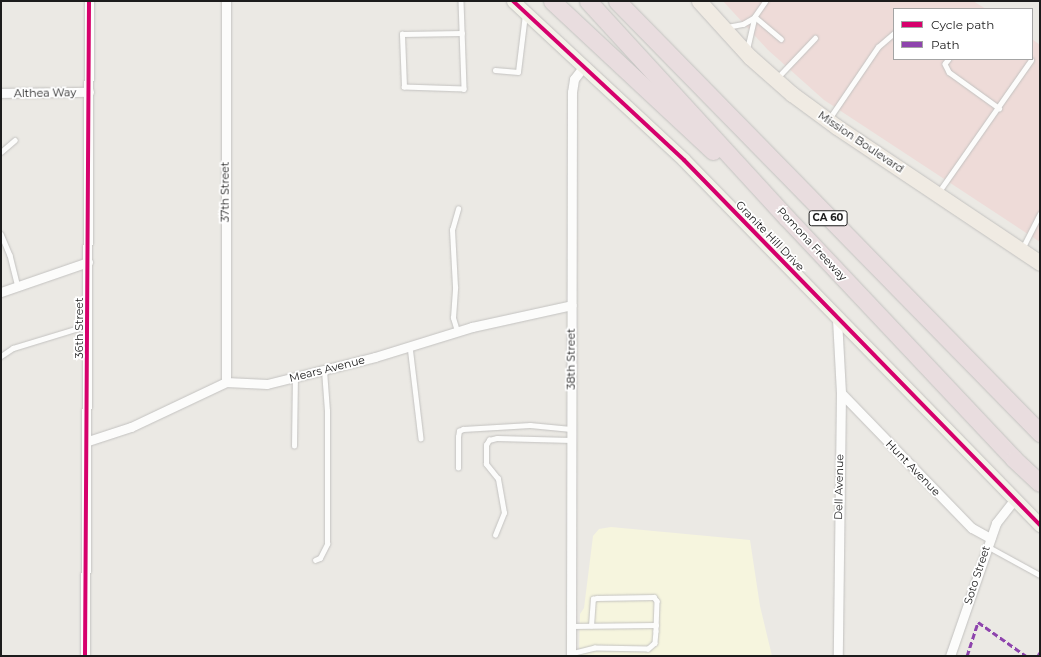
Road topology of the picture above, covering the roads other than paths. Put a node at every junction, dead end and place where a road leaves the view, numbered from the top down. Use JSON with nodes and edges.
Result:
{"nodes":[{"id":1,"x":89,"y":1,"type":"edge"},
{"id":2,"x":226,"y":1,"type":"edge"},
{"id":3,"x":461,"y":1,"type":"edge"},
{"id":4,"x":513,"y":1,"type":"edge"},
{"id":5,"x":552,"y":1,"type":"edge"},
{"id":6,"x":588,"y":1,"type":"edge"},
{"id":7,"x":617,"y":1,"type":"edge"},
{"id":8,"x":699,"y":1,"type":"edge"},
{"id":9,"x":766,"y":1,"type":"edge"},
{"id":10,"x":525,"y":12,"type":"junction"},
{"id":11,"x":755,"y":17,"type":"junction"},
{"id":12,"x":721,"y":27,"type":"junction"},
{"id":13,"x":462,"y":33,"type":"junction"},
{"id":14,"x":893,"y":34,"type":"edge"},
{"id":15,"x":815,"y":38,"type":"dead end"},
{"id":16,"x":781,"y":39,"type":"dead end"},
{"id":17,"x":747,"y":54,"type":"junction"},
{"id":18,"x":948,"y":60,"type":"edge"},
{"id":19,"x":1031,"y":60,"type":"dead end"},
{"id":20,"x":584,"y":66,"type":"junction"},
{"id":21,"x":495,"y":70,"type":"dead end"},
{"id":22,"x":776,"y":79,"type":"junction"},
{"id":23,"x":89,"y":92,"type":"junction"},
{"id":24,"x":1,"y":93,"type":"edge"},
{"id":25,"x":999,"y":108,"type":"junction"},
{"id":26,"x":828,"y":120,"type":"junction"},
{"id":27,"x":15,"y":140,"type":"dead end"},
{"id":28,"x":1,"y":152,"type":"edge"},
{"id":29,"x":937,"y":194,"type":"junction"},
{"id":30,"x":458,"y":209,"type":"dead end"},
{"id":31,"x":1040,"y":214,"type":"edge"},
{"id":32,"x":787,"y":218,"type":"junction"},
{"id":33,"x":1,"y":234,"type":"edge"},
{"id":34,"x":1021,"y":250,"type":"junction"},
{"id":35,"x":88,"y":262,"type":"junction"},
{"id":36,"x":1040,"y":263,"type":"edge"},
{"id":37,"x":18,"y":286,"type":"junction"},
{"id":38,"x":1,"y":292,"type":"edge"},
{"id":39,"x":572,"y":305,"type":"junction"},
{"id":40,"x":837,"y":319,"type":"junction"},
{"id":41,"x":88,"y":325,"type":"junction"},
{"id":42,"x":457,"y":331,"type":"junction"},
{"id":43,"x":410,"y":346,"type":"junction"},
{"id":44,"x":1,"y":356,"type":"edge"},
{"id":45,"x":324,"y":370,"type":"junction"},
{"id":46,"x":295,"y":378,"type":"junction"},
{"id":47,"x":226,"y":382,"type":"junction"},
{"id":48,"x":841,"y":393,"type":"junction"},
{"id":49,"x":571,"y":429,"type":"junction"},
{"id":50,"x":1040,"y":433,"type":"edge"},
{"id":51,"x":421,"y":438,"type":"dead end"},
{"id":52,"x":571,"y":440,"type":"junction"},
{"id":53,"x":88,"y":441,"type":"junction"},
{"id":54,"x":294,"y":446,"type":"dead end"},
{"id":55,"x":458,"y":468,"type":"dead end"},
{"id":56,"x":1040,"y":483,"type":"edge"},
{"id":57,"x":1014,"y":500,"type":"junction"},
{"id":58,"x":1040,"y":525,"type":"edge"},
{"id":59,"x":495,"y":535,"type":"dead end"},
{"id":60,"x":988,"y":542,"type":"junction"},
{"id":61,"x":315,"y":560,"type":"dead end"},
{"id":62,"x":1040,"y":575,"type":"edge"},
{"id":63,"x":656,"y":625,"type":"junction"},
{"id":64,"x":571,"y":626,"type":"junction"},
{"id":65,"x":591,"y":626,"type":"junction"},
{"id":66,"x":585,"y":653,"type":"edge"},
{"id":67,"x":571,"y":655,"type":"edge"},
{"id":68,"x":85,"y":656,"type":"edge"},
{"id":69,"x":838,"y":656,"type":"edge"},
{"id":70,"x":950,"y":656,"type":"edge"}],
"edges":[{"from":1,"to":23,"type":"street","name":"36th Street"},
{"from":2,"to":47,"type":"street","name":"37th Street"},
{"from":3,"to":13,"type":"lane"},
{"from":4,"to":10,"type":"street","name":"Granite Hill Drive"},
{"from":5,"to":32,"type":"highway"},
{"from":6,"to":32,"type":"highway","name":"Pomona Freeway","number":"CA 60"},
{"from":7,"to":50,"type":"highway","number":"CA 60"},
{"from":8,"to":12,"type":"main road","name":"Mission Boulevard"},
{"from":9,"to":11,"type":"lane"},
{"from":10,"to":20,"type":"street","name":"Granite Hill Drive"},
{"from":10,"to":21,"type":"lane"},
{"from":11,"to":12,"type":"lane"},
{"from":11,"to":16,"type":"lane"},
{"from":11,"to":17,"type":"lane"},
{"from":12,"to":17,"type":"main road","name":"Mission Boulevard"},
{"from":13,"to":13,"type":"lane"},
{"from":14,"to":26,"type":"lane"},
{"from":15,"to":22,"type":"lane"},
{"from":17,"to":22,"type":"main road","name":"Mission Boulevard"},
{"from":18,"to":25,"type":"lane"},
{"from":19,"to":25,"type":"lane"},
{"from":20,"to":39,"type":"street","name":"38th Street"},
{"from":20,"to":40,"type":"street","name":"Granite Hill Drive"},
{"from":22,"to":26,"type":"main road","name":"Mission Boulevard"},
{"from":23,"to":24,"type":"street","name":"Althea Way"},
{"from":23,"to":35,"type":"street","name":"36th Street"},
{"from":25,"to":29,"type":"lane"},
{"from":26,"to":29,"type":"main road","name":"Mission Boulevard"},
{"from":27,"to":28,"type":"lane"},
{"from":29,"to":34,"type":"main road","name":"Mission Boulevard"},
{"from":30,"to":42,"type":"lane"},
{"from":31,"to":34,"type":"lane"},
{"from":32,"to":56,"type":"highway","name":"Pomona Freeway","number":"CA 60"},
{"from":33,"to":37,"type":"lane"},
{"from":34,"to":36,"type":"main road","name":"Mission Boulevard"},
{"from":35,"to":37,"type":"street"},
{"from":35,"to":41,"type":"street","name":"36th Street"},
{"from":37,"to":38,"type":"street"},
{"from":39,"to":42,"type":"street","name":"Mears Avenue"},
{"from":39,"to":49,"type":"street","name":"38th Street"},
{"from":40,"to":48,"type":"street","name":"Dell Avenue"},
{"from":40,"to":57,"type":"street","name":"Granite Hill Drive"},
{"from":41,"to":44,"type":"lane"},
{"from":41,"to":53,"type":"street","name":"36th Street"},
{"from":42,"to":43,"type":"street","name":"Mears Avenue"},
{"from":43,"to":45,"type":"street","name":"Mears Avenue"},
{"from":43,"to":51,"type":"lane"},
{"from":45,"to":46,"type":"street","name":"Mears Avenue"},
{"from":45,"to":61,"type":"lane"},
{"from":46,"to":47,"type":"street","name":"Mears Avenue"},
{"from":46,"to":54,"type":"lane"},
{"from":47,"to":53,"type":"street","name":"Mears Avenue"},
{"from":48,"to":60,"type":"street","name":"Hunt Avenue"},
{"from":48,"to":69,"type":"street","name":"Dell Avenue"},
{"from":49,"to":52,"type":"street","name":"38th Street"},
{"from":49,"to":55,"type":"lane"},
{"from":52,"to":59,"type":"lane"},
{"from":52,"to":64,"type":"street","name":"38th Street"},
{"from":53,"to":68,"type":"street","name":"36th Street"},
{"from":57,"to":58,"type":"street","name":"Granite Hill Drive"},
{"from":57,"to":60,"type":"street","name":"Soto Street"},
{"from":60,"to":62,"type":"lane"},
{"from":60,"to":70,"type":"street","name":"Soto Street"},
{"from":63,"to":65,"type":"lane"},
{"from":63,"to":65,"type":"lane"},
{"from":63,"to":66,"type":"lane"},
{"from":64,"to":65,"type":"lane"},
{"from":64,"to":67,"type":"street","name":"38th Street"},
{"from":66,"to":67,"type":"lane"}]}
